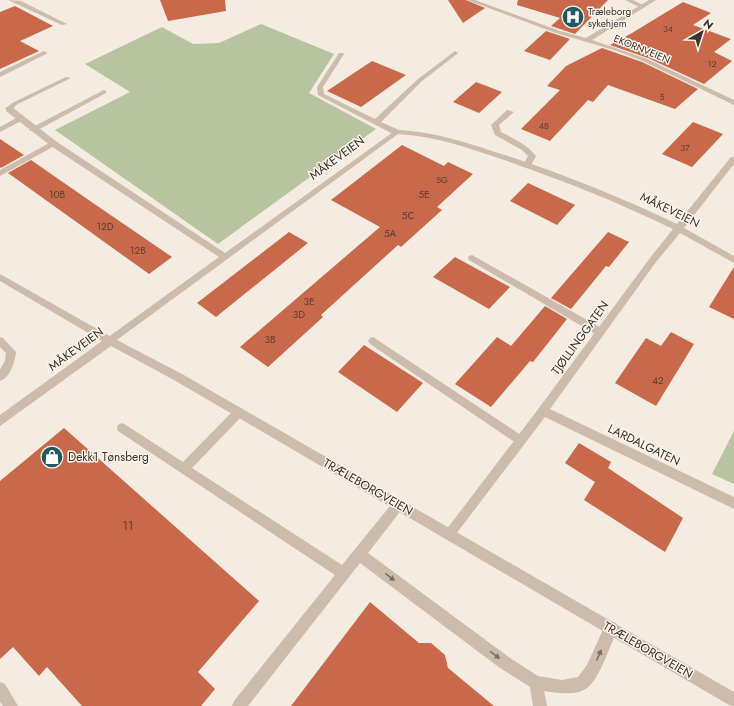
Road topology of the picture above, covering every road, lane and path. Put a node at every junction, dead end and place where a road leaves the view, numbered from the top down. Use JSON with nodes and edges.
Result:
{"nodes":[{"id":1,"x":11,"y":0,"type":"edge"},
{"id":2,"x":470,"y":0,"type":"edge"},
{"id":3,"x":628,"y":0,"type":"edge"},
{"id":4,"x":654,"y":0,"type":"edge"},
{"id":5,"x":643,"y":7,"type":"junction"},
{"id":6,"x":64,"y":24,"type":"dead end"},
{"id":7,"x":588,"y":40,"type":"junction"},
{"id":8,"x":455,"y":53,"type":"dead end"},
{"id":9,"x":44,"y":54,"type":"dead end"},
{"id":10,"x":341,"y":54,"type":"dead end"},
{"id":11,"x":0,"y":75,"type":"edge"},
{"id":12,"x":68,"y":78,"type":"dead end"},
{"id":13,"x":104,"y":92,"type":"dead end"},
{"id":14,"x":734,"y":103,"type":"edge"},
{"id":15,"x":510,"y":112,"type":"dead end"},
{"id":16,"x":21,"y":119,"type":"junction"},
{"id":17,"x":377,"y":121,"type":"junction"},
{"id":18,"x":33,"y":129,"type":"junction"},
{"id":19,"x":0,"y":130,"type":"edge"},
{"id":20,"x":396,"y":132,"type":"junction"},
{"id":21,"x":54,"y":144,"type":"junction"},
{"id":22,"x":734,"y":159,"type":"edge"},
{"id":23,"x":527,"y":165,"type":"junction"},
{"id":24,"x":0,"y":173,"type":"edge"},
{"id":25,"x":679,"y":227,"type":"junction"},
{"id":26,"x":225,"y":257,"type":"junction"},
{"id":27,"x":472,"y":258,"type":"dead end"},
{"id":28,"x":734,"y":260,"type":"edge"},
{"id":29,"x":0,"y":277,"type":"edge"},
{"id":30,"x":600,"y":332,"type":"junction"},
{"id":31,"x":0,"y":341,"type":"edge"},
{"id":32,"x":110,"y":341,"type":"junction"},
{"id":33,"x":373,"y":341,"type":"dead end"},
{"id":34,"x":0,"y":376,"type":"edge"},
{"id":35,"x":543,"y":411,"type":"junction"},
{"id":36,"x":239,"y":412,"type":"junction"},
{"id":37,"x":0,"y":421,"type":"edge"},
{"id":38,"x":122,"y":428,"type":"dead end"},
{"id":39,"x":520,"y":440,"type":"junction"},
{"id":40,"x":184,"y":468,"type":"junction"},
{"id":41,"x":734,"y":503,"type":"edge"},
{"id":42,"x":398,"y":505,"type":"junction"},
{"id":43,"x":449,"y":534,"type":"junction"},
{"id":44,"x":359,"y":554,"type":"junction"},
{"id":45,"x":344,"y":574,"type":"junction"},
{"id":46,"x":611,"y":628,"type":"junction"},
{"id":47,"x":536,"y":683,"type":"junction"},
{"id":48,"x":0,"y":689,"type":"edge"},
{"id":49,"x":734,"y":700,"type":"edge"},
{"id":50,"x":11,"y":706,"type":"edge"},
{"id":51,"x":239,"y":706,"type":"edge"},
{"id":52,"x":540,"y":706,"type":"edge"}],
"edges":[{"from":1,"to":6,"type":"street"},
{"from":2,"to":7,"type":"street","name":"EKORNVEIEN"},
{"from":3,"to":5,"type":"street"},
{"from":4,"to":5,"type":"street"},
{"from":5,"to":7,"type":"street"},
{"from":7,"to":14,"type":"street","name":"EKORNVEIEN"},
{"from":8,"to":17,"type":"street"},
{"from":9,"to":11,"type":"street"},
{"from":10,"to":17,"type":"street"},
{"from":12,"to":16,"type":"street"},
{"from":13,"to":18,"type":"street"},
{"from":15,"to":23,"type":"street"},
{"from":16,"to":18,"type":"street"},
{"from":16,"to":19,"type":"street"},
{"from":17,"to":20,"type":"street"},
{"from":18,"to":21,"type":"street"},
{"from":20,"to":23,"type":"street","name":"MÅKEVEIEN"},
{"from":20,"to":26,"type":"street","name":"MÅKEVEIEN"},
{"from":21,"to":24,"type":"street"},
{"from":21,"to":26,"type":"street"},
{"from":22,"to":25,"type":"street","name":"TJØLLINGGATEN"},
{"from":23,"to":25,"type":"street","name":"MÅKEVEIEN"},
{"from":25,"to":28,"type":"street","name":"MÅKEVEIEN"},
{"from":25,"to":30,"type":"street","name":"TJØLLINGGATEN"},
{"from":26,"to":32,"type":"street","name":"MÅKEVEIEN"},
{"from":27,"to":30,"type":"street"},
{"from":29,"to":32,"type":"street","name":"TRÆLEBORGVEIEN"},
{"from":30,"to":35,"type":"street","name":"TJØLLINGGATEN"},
{"from":31,"to":34,"type":"street"},
{"from":32,"to":36,"type":"street","name":"TRÆLEBORGVEIEN"},
{"from":32,"to":37,"type":"street","name":"MÅKEVEIEN"},
{"from":33,"to":39,"type":"street"},
{"from":35,"to":39,"type":"street","name":"TJØLLINGGATEN"},
{"from":35,"to":41,"type":"street","name":"LARDALGATEN"},
{"from":36,"to":40,"type":"street"},
{"from":36,"to":42,"type":"street","name":"TRÆLEBORGVEIEN"},
{"from":38,"to":40,"type":"street"},
{"from":39,"to":43,"type":"street","name":"TJØLLINGGATEN"},
{"from":40,"to":45,"type":"street"},
{"from":42,"to":43,"type":"street","name":"TRÆLEBORGVEIEN"},
{"from":42,"to":44,"type":"street"},
{"from":43,"to":46,"type":"street","name":"TRÆLEBORGVEIEN"},
{"from":44,"to":45,"type":"street"},
{"from":44,"to":47,"type":"street","one_way":true},
{"from":45,"to":51,"type":"street"},
{"from":47,"to":46,"type":"street","one_way":true},
{"from":46,"to":49,"type":"street","name":"TRÆLEBORGVEIEN"},
{"from":47,"to":52,"type":"street"},
{"from":48,"to":50,"type":"street"}]}
